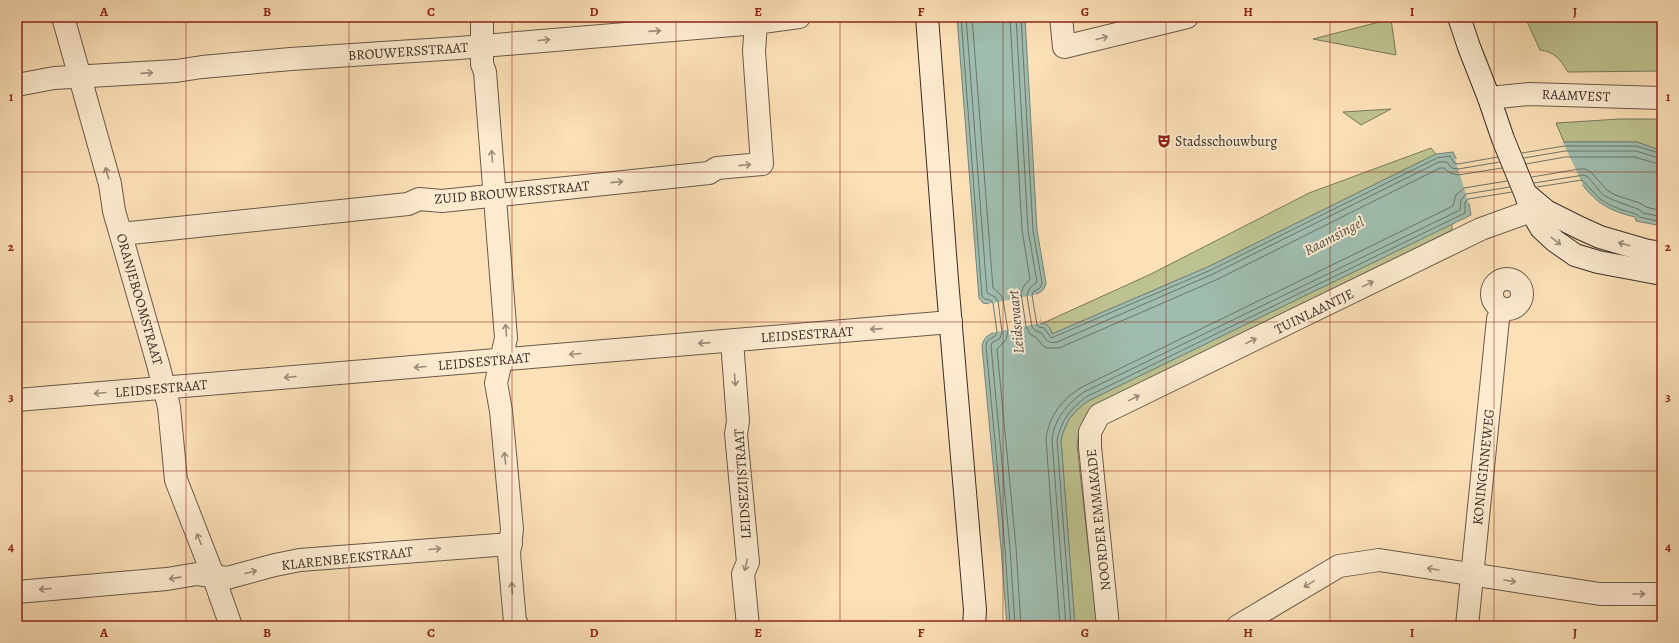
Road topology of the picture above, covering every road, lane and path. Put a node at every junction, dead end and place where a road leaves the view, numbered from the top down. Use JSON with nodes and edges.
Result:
{"nodes":[{"id":1,"x":63,"y":17,"type":"edge"},
{"id":2,"x":482,"y":17,"type":"edge"},
{"id":3,"x":799,"y":17,"type":"edge"},
{"id":4,"x":927,"y":17,"type":"edge"},
{"id":5,"x":1061,"y":17,"type":"edge"},
{"id":6,"x":1187,"y":17,"type":"edge"},
{"id":7,"x":1459,"y":17,"type":"edge"},
{"id":8,"x":756,"y":23,"type":"junction"},
{"id":9,"x":482,"y":46,"type":"junction"},
{"id":10,"x":80,"y":76,"type":"junction"},
{"id":11,"x":17,"y":85,"type":"edge"},
{"id":12,"x":1489,"y":98,"type":"junction"},
{"id":13,"x":1662,"y":98,"type":"edge"},
{"id":14,"x":495,"y":195,"type":"junction"},
{"id":15,"x":1528,"y":203,"type":"junction"},
{"id":16,"x":121,"y":234,"type":"junction"},
{"id":17,"x":1662,"y":253,"type":"edge"},
{"id":18,"x":1662,"y":274,"type":"edge"},
{"id":19,"x":1502,"y":309,"type":"dead end"},
{"id":20,"x":951,"y":322,"type":"junction"},
{"id":21,"x":732,"y":341,"type":"junction"},
{"id":22,"x":500,"y":360,"type":"junction"},
{"id":23,"x":164,"y":387,"type":"junction"},
{"id":24,"x":17,"y":400,"type":"edge"},
{"id":25,"x":1099,"y":415,"type":"joint"},
{"id":26,"x":511,"y":544,"type":"junction"},
{"id":27,"x":213,"y":575,"type":"junction"},
{"id":28,"x":1472,"y":575,"type":"junction"},
{"id":29,"x":17,"y":592,"type":"edge"},
{"id":30,"x":1662,"y":594,"type":"edge"},
{"id":31,"x":231,"y":626,"type":"edge"},
{"id":32,"x":518,"y":626,"type":"edge"},
{"id":33,"x":748,"y":626,"type":"edge"},
{"id":34,"x":974,"y":626,"type":"edge"},
{"id":35,"x":1108,"y":626,"type":"edge"},
{"id":36,"x":1238,"y":626,"type":"edge"},
{"id":37,"x":1466,"y":626,"type":"edge"}],
"edges":[{"from":1,"to":10,"type":"street","name":"ORANJEBOOMSTRAAT"},
{"from":2,"to":9,"type":"street"},
{"from":3,"to":8,"type":"street","name":"BROUWERSSTRAAT"},
{"from":4,"to":20,"type":"street"},
{"from":5,"to":6,"type":"street","one_way":true},
{"from":7,"to":12,"type":"street"},
{"from":9,"to":8,"type":"street","name":"BROUWERSSTRAAT","one_way":true},
{"from":14,"to":8,"type":"street","name":"ZUID BROUWERSSTRAAT","one_way":true},
{"from":10,"to":9,"type":"street","name":"BROUWERSSTRAAT","one_way":true},
{"from":14,"to":9,"type":"street","one_way":true},
{"from":10,"to":11,"type":"street","name":"BROUWERSSTRAAT"},
{"from":16,"to":10,"type":"street","name":"ORANJEBOOMSTRAAT","one_way":true},
{"from":12,"to":13,"type":"street","name":"RAAMVEST"},
{"from":12,"to":15,"type":"street"},
{"from":14,"to":16,"type":"street","name":"ZUID BROUWERSSTRAAT"},
{"from":22,"to":14,"type":"street","one_way":true},
{"from":17,"to":15,"type":"street","one_way":true},
{"from":15,"to":18,"type":"street","one_way":true},
{"from":25,"to":15,"type":"street","name":"TUINLAANTJE","one_way":true},
{"from":16,"to":23,"type":"street","name":"ORANJEBOOMSTRAAT"},
{"from":19,"to":28,"type":"street","name":"KONINGINNEWEG"},
{"from":20,"to":21,"type":"street","name":"LEIDSESTRAAT","one_way":true},
{"from":20,"to":34,"type":"street"},
{"from":21,"to":22,"type":"street","name":"LEIDSESTRAAT","one_way":true},
{"from":21,"to":33,"type":"street","name":"LEIDSEZIJSTRAAT","one_way":true},
{"from":22,"to":23,"type":"street","name":"LEIDSESTRAAT","one_way":true},
{"from":26,"to":22,"type":"street","one_way":true},
{"from":23,"to":24,"type":"street","name":"LEIDSESTRAAT","one_way":true},
{"from":27,"to":23,"type":"street","name":"ORANJEBOOMSTRAAT","one_way":true},
{"from":25,"to":35,"type":"street","name":"NOORDER EMMAKADE"},
{"from":27,"to":26,"type":"street","name":"KLARENBEEKSTRAAT","one_way":true},
{"from":32,"to":26,"type":"street","one_way":true},
{"from":27,"to":29,"type":"street","name":"KLARENBEEKSTRAAT","one_way":true},
{"from":27,"to":31,"type":"street","name":"ORANJEBOOMSTRAAT"},
{"from":28,"to":30,"type":"street","one_way":true},
{"from":28,"to":36,"type":"street","one_way":true},
{"from":28,"to":37,"type":"street","name":"KONINGINNEWEG"}]}
